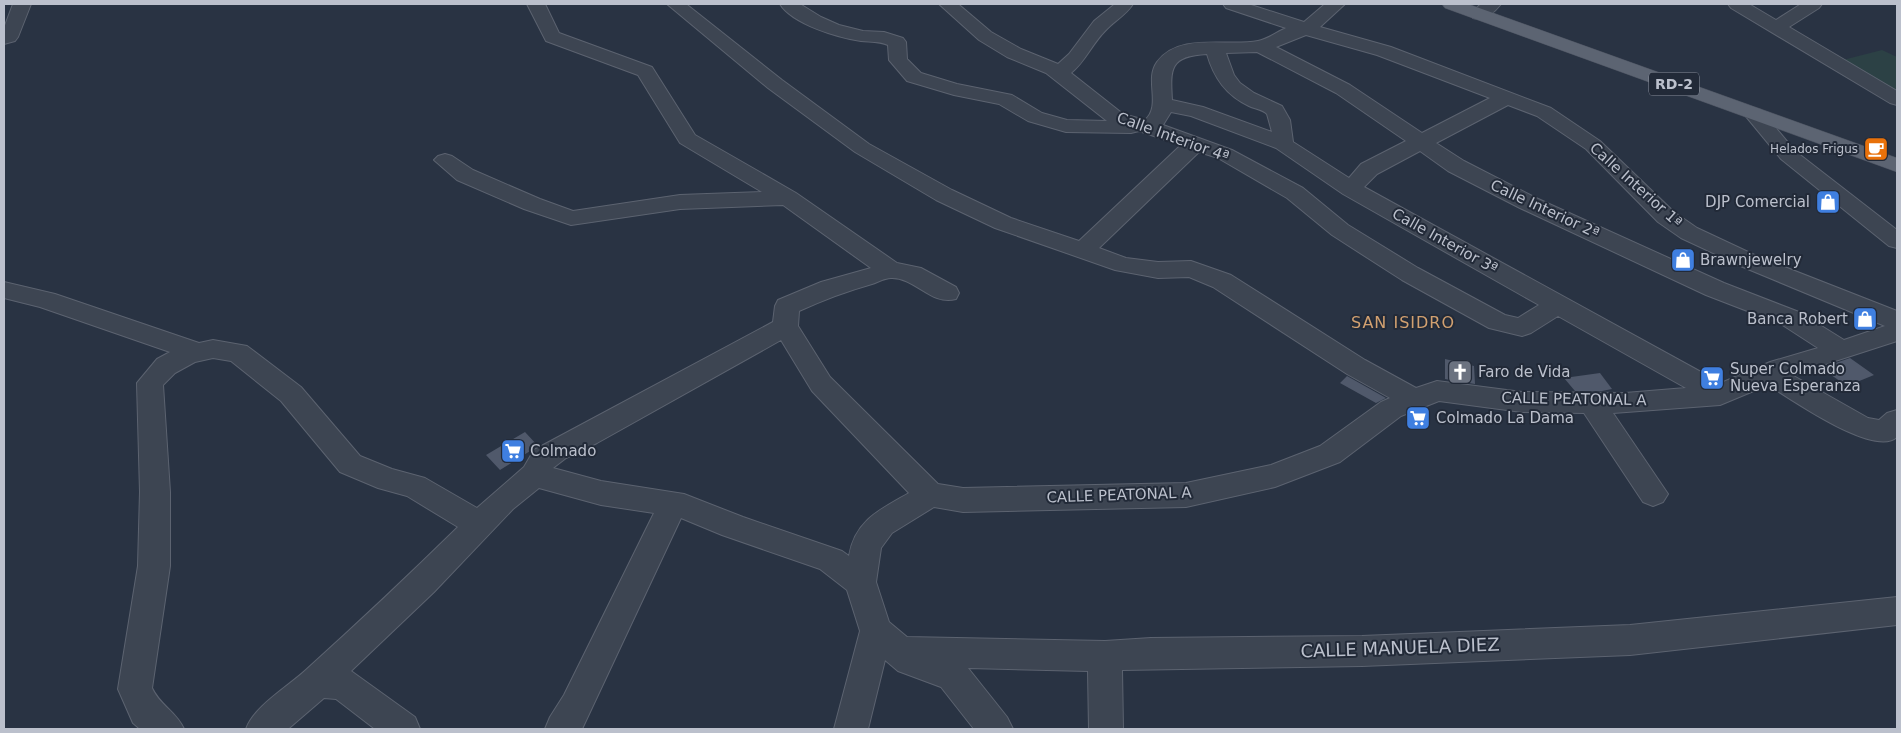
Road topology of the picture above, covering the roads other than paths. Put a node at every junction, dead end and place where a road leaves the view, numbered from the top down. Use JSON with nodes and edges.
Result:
{"nodes":[{"id":1,"x":22,"y":4,"type":"edge"},
{"id":2,"x":536,"y":4,"type":"edge"},
{"id":3,"x":676,"y":4,"type":"edge"},
{"id":4,"x":789,"y":4,"type":"edge"},
{"id":5,"x":948,"y":4,"type":"edge"},
{"id":6,"x":1124,"y":4,"type":"edge"},
{"id":7,"x":1232,"y":4,"type":"edge"},
{"id":8,"x":1336,"y":4,"type":"edge"},
{"id":9,"x":1451,"y":4,"type":"edge"},
{"id":10,"x":1736,"y":4,"type":"edge"},
{"id":11,"x":1813,"y":4,"type":"edge"},
{"id":12,"x":1486,"y":9,"type":"edge"},
{"id":13,"x":1776,"y":28,"type":"junction"},
{"id":14,"x":1306,"y":29,"type":"junction"},
{"id":15,"x":6,"y":38,"type":"edge"},
{"id":16,"x":1260,"y":46,"type":"junction"},
{"id":17,"x":1215,"y":49,"type":"junction"},
{"id":18,"x":1058,"y":73,"type":"junction"},
{"id":19,"x":1506,"y":98,"type":"junction"},
{"id":20,"x":1897,"y":99,"type":"edge"},
{"id":21,"x":1162,"y":104,"type":"junction"},
{"id":22,"x":1754,"y":114,"type":"junction"},
{"id":23,"x":1149,"y":127,"type":"junction"},
{"id":24,"x":1420,"y":142,"type":"junction"},
{"id":25,"x":1196,"y":144,"type":"junction"},
{"id":26,"x":1283,"y":144,"type":"junction"},
{"id":27,"x":445,"y":160,"type":"dead end"},
{"id":28,"x":1897,"y":165,"type":"edge"},
{"id":29,"x":1351,"y":189,"type":"junction"},
{"id":30,"x":788,"y":198,"type":"junction"},
{"id":31,"x":1897,"y":241,"type":"edge"},
{"id":32,"x":1084,"y":250,"type":"junction"},
{"id":33,"x":890,"y":270,"type":"junction"},
{"id":34,"x":4,"y":290,"type":"edge"},
{"id":35,"x":947,"y":293,"type":"dead end"},
{"id":36,"x":1559,"y":304,"type":"junction"},
{"id":37,"x":1897,"y":321,"type":"edge"},
{"id":38,"x":785,"y":326,"type":"junction"},
{"id":39,"x":1897,"y":331,"type":"edge"},
{"id":40,"x":1841,"y":350,"type":"junction"},
{"id":41,"x":198,"y":352,"type":"junction"},
{"id":42,"x":1770,"y":374,"type":"junction"},
{"id":43,"x":1720,"y":395,"type":"junction"},
{"id":44,"x":1414,"y":400,"type":"junction"},
{"id":45,"x":1591,"y":402,"type":"junction"},
{"id":46,"x":1897,"y":420,"type":"edge"},
{"id":47,"x":534,"y":476,"type":"junction"},
{"id":48,"x":1653,"y":494,"type":"dead end"},
{"id":49,"x":930,"y":495,"type":"junction"},
{"id":50,"x":673,"y":504,"type":"junction"},
{"id":51,"x":480,"y":525,"type":"junction"},
{"id":52,"x":860,"y":582,"type":"junction"},
{"id":53,"x":1897,"y":611,"type":"edge"},
{"id":54,"x":876,"y":631,"type":"junction"},
{"id":55,"x":901,"y":652,"type":"junction"},
{"id":56,"x":1105,"y":656,"type":"junction"},
{"id":57,"x":318,"y":681,"type":"junction"},
{"id":58,"x":166,"y":729,"type":"edge"},
{"id":59,"x":264,"y":729,"type":"edge"},
{"id":60,"x":403,"y":729,"type":"edge"},
{"id":61,"x":562,"y":729,"type":"edge"},
{"id":62,"x":851,"y":729,"type":"edge"},
{"id":63,"x":995,"y":729,"type":"edge"},
{"id":64,"x":1106,"y":729,"type":"edge"}],
"edges":[{"from":1,"to":15,"type":"street"},
{"from":2,"to":30,"type":"street"},
{"from":3,"to":32,"type":"street"},
{"from":4,"to":23,"type":"street"},
{"from":5,"to":18,"type":"street","name":"Calle Interior 4ª"},
{"from":6,"to":18,"type":"street"},
{"from":7,"to":14,"type":"street","name":"Calle Interior 1ª"},
{"from":8,"to":14,"type":"street"},
{"from":9,"to":12,"type":"main road","number":"RD-2"},
{"from":10,"to":13,"type":"street"},
{"from":11,"to":13,"type":"street"},
{"from":12,"to":22,"type":"main road","number":"RD-2"},
{"from":13,"to":20,"type":"street"},
{"from":14,"to":16,"type":"street"},
{"from":14,"to":19,"type":"street","name":"Calle Interior 1ª"},
{"from":16,"to":17,"type":"street"},
{"from":16,"to":24,"type":"street","name":"Calle Interior 2ª"},
{"from":17,"to":21,"type":"street"},
{"from":17,"to":26,"type":"street"},
{"from":18,"to":23,"type":"street","name":"Calle Interior 4ª"},
{"from":19,"to":24,"type":"street"},
{"from":19,"to":37,"type":"street","name":"Calle Interior 1ª"},
{"from":21,"to":23,"type":"street"},
{"from":21,"to":26,"type":"street","name":"Calle Interior 3ª"},
{"from":22,"to":28,"type":"main road","number":"RD-2"},
{"from":22,"to":31,"type":"street"},
{"from":23,"to":25,"type":"street","name":"Calle Interior 4ª"},
{"from":24,"to":29,"type":"street"},
{"from":24,"to":40,"type":"street","name":"Calle Interior 2ª"},
{"from":25,"to":32,"type":"street"},
{"from":25,"to":36,"type":"street","name":"Calle Interior 4ª"},
{"from":26,"to":29,"type":"street","name":"Calle Interior 3ª"},
{"from":27,"to":30,"type":"street"},
{"from":29,"to":36,"type":"street","name":"Calle Interior 3ª"},
{"from":30,"to":33,"type":"street"},
{"from":32,"to":44,"type":"street"},
{"from":33,"to":35,"type":"street"},
{"from":33,"to":38,"type":"street"},
{"from":34,"to":41,"type":"street"},
{"from":36,"to":43,"type":"street","name":"Calle Interior 3ª"},
{"from":38,"to":47,"type":"street"},
{"from":38,"to":49,"type":"street"},
{"from":39,"to":40,"type":"street","name":"CALLE PEATONAL A"},
{"from":40,"to":42,"type":"street","name":"CALLE PEATONAL A"},
{"from":41,"to":51,"type":"street"},
{"from":41,"to":58,"type":"street"},
{"from":42,"to":43,"type":"street","name":"CALLE PEATONAL A"},
{"from":42,"to":46,"type":"street"},
{"from":43,"to":45,"type":"street","name":"CALLE PEATONAL A"},
{"from":44,"to":45,"type":"street","name":"CALLE PEATONAL A"},
{"from":44,"to":49,"type":"street","name":"CALLE PEATONAL A"},
{"from":45,"to":48,"type":"street"},
{"from":47,"to":50,"type":"street"},
{"from":47,"to":51,"type":"street"},
{"from":49,"to":52,"type":"street"},
{"from":50,"to":52,"type":"street"},
{"from":50,"to":61,"type":"street"},
{"from":51,"to":57,"type":"street"},
{"from":52,"to":54,"type":"street"},
{"from":53,"to":56,"type":"street","name":"CALLE MANUELA DIEZ"},
{"from":54,"to":55,"type":"street"},
{"from":54,"to":62,"type":"street"},
{"from":55,"to":56,"type":"street","name":"CALLE MANUELA DIEZ"},
{"from":55,"to":63,"type":"street"},
{"from":56,"to":64,"type":"street"},
{"from":57,"to":59,"type":"street"},
{"from":57,"to":60,"type":"street"}]}
